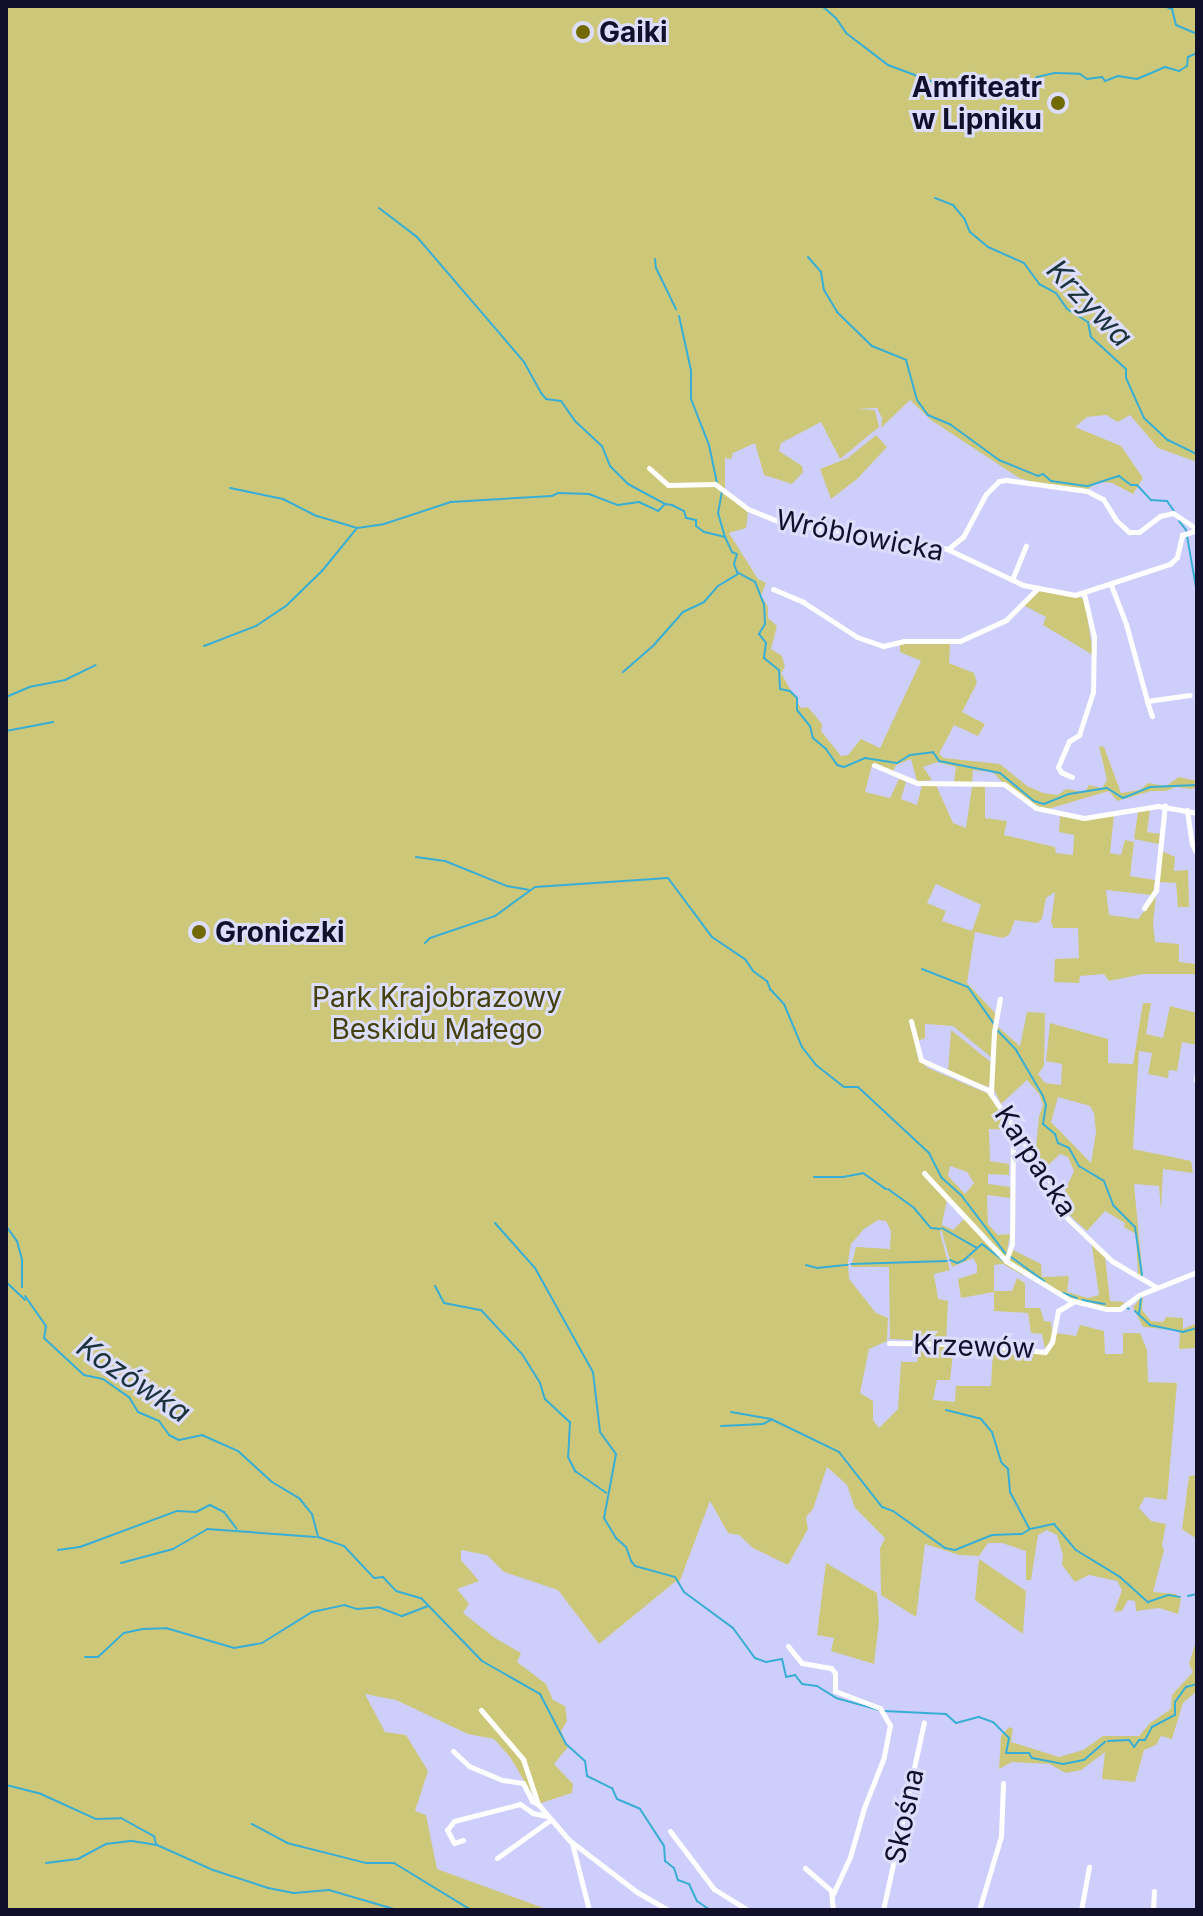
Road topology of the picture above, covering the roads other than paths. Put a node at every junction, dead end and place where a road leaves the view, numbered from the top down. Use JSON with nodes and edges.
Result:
{"nodes":[{"id":1,"x":649,"y":468,"type":"dead end"},
{"id":2,"x":1197,"y":529,"type":"edge"},
{"id":3,"x":1026,"y":546,"type":"dead end"},
{"id":4,"x":947,"y":549,"type":"junction"},
{"id":5,"x":1012,"y":580,"type":"junction"},
{"id":6,"x":1111,"y":585,"type":"junction"},
{"id":7,"x":773,"y":589,"type":"dead end"},
{"id":8,"x":1037,"y":589,"type":"junction"},
{"id":9,"x":1084,"y":594,"type":"junction"},
{"id":10,"x":1190,"y":695,"type":"dead end"},
{"id":11,"x":1147,"y":701,"type":"junction"},
{"id":12,"x":1152,"y":716,"type":"dead end"},
{"id":13,"x":874,"y":765,"type":"dead end"},
{"id":14,"x":1072,"y":777,"type":"dead end"},
{"id":15,"x":1165,"y":805,"type":"junction"},
{"id":16,"x":1187,"y":810,"type":"junction"},
{"id":17,"x":1197,"y":813,"type":"edge"},
{"id":18,"x":1197,"y":854,"type":"edge"},
{"id":19,"x":1144,"y":908,"type":"dead end"},
{"id":20,"x":1000,"y":999,"type":"dead end"},
{"id":21,"x":911,"y":1021,"type":"dead end"},
{"id":22,"x":1197,"y":1072,"type":"edge"},
{"id":23,"x":1196,"y":1080,"type":"edge"},
{"id":24,"x":991,"y":1093,"type":"junction"},
{"id":25,"x":1013,"y":1124,"type":"junction"},
{"id":26,"x":924,"y":1173,"type":"dead end"},
{"id":27,"x":1006,"y":1261,"type":"junction"},
{"id":28,"x":1197,"y":1272,"type":"edge"},
{"id":29,"x":1156,"y":1287,"type":"junction"},
{"id":30,"x":1074,"y":1302,"type":"junction"},
{"id":31,"x":889,"y":1343,"type":"dead end"},
{"id":32,"x":788,"y":1646,"type":"dead end"},
{"id":33,"x":481,"y":1710,"type":"dead end"},
{"id":34,"x":924,"y":1722,"type":"dead end"},
{"id":35,"x":453,"y":1751,"type":"dead end"},
{"id":36,"x":1003,"y":1783,"type":"dead end"},
{"id":37,"x":538,"y":1804,"type":"junction"},
{"id":38,"x":549,"y":1818,"type":"junction"},
{"id":39,"x":670,"y":1831,"type":"dead end"},
{"id":40,"x":463,"y":1840,"type":"dead end"},
{"id":41,"x":572,"y":1842,"type":"junction"},
{"id":42,"x":497,"y":1858,"type":"dead end"},
{"id":43,"x":1089,"y":1867,"type":"dead end"},
{"id":44,"x":805,"y":1868,"type":"dead end"},
{"id":45,"x":1154,"y":1891,"type":"dead end"},
{"id":46,"x":833,"y":1894,"type":"junction"},
{"id":47,"x":589,"y":1910,"type":"edge"},
{"id":48,"x":668,"y":1910,"type":"edge"},
{"id":49,"x":747,"y":1910,"type":"edge"},
{"id":50,"x":833,"y":1910,"type":"edge"},
{"id":51,"x":883,"y":1910,"type":"edge"},
{"id":52,"x":979,"y":1910,"type":"edge"},
{"id":53,"x":1081,"y":1910,"type":"edge"},
{"id":54,"x":1153,"y":1910,"type":"edge"}],
"edges":[{"from":1,"to":4,"type":"street","name":"Wróblowicka"},
{"from":2,"to":4,"type":"street"},
{"from":2,"to":6,"type":"street","name":"Wróblowicka"},
{"from":3,"to":5,"type":"street"},
{"from":4,"to":5,"type":"street","name":"Wróblowicka"},
{"from":5,"to":8,"type":"street","name":"Wróblowicka"},
{"from":6,"to":9,"type":"street","name":"Wróblowicka"},
{"from":6,"to":11,"type":"street"},
{"from":7,"to":8,"type":"street"},
{"from":8,"to":9,"type":"street","name":"Wróblowicka"},
{"from":9,"to":14,"type":"street"},
{"from":10,"to":11,"type":"street"},
{"from":11,"to":12,"type":"street"},
{"from":13,"to":15,"type":"street"},
{"from":15,"to":16,"type":"street"},
{"from":15,"to":19,"type":"street"},
{"from":16,"to":17,"type":"street"},
{"from":16,"to":18,"type":"street"},
{"from":20,"to":24,"type":"street"},
{"from":21,"to":24,"type":"street"},
{"from":22,"to":23,"type":"street"},
{"from":24,"to":25,"type":"street","name":"Karpacka"},
{"from":25,"to":27,"type":"street"},
{"from":25,"to":29,"type":"street","name":"Karpacka"},
{"from":26,"to":27,"type":"street"},
{"from":27,"to":30,"type":"street"},
{"from":28,"to":29,"type":"street"},
{"from":29,"to":30,"type":"street"},
{"from":30,"to":31,"type":"street","name":"Krzewów"},
{"from":32,"to":46,"type":"street"},
{"from":33,"to":37,"type":"street"},
{"from":34,"to":51,"type":"street","name":"Skośna"},
{"from":35,"to":37,"type":"street"},
{"from":36,"to":52,"type":"street"},
{"from":37,"to":38,"type":"street"},
{"from":38,"to":40,"type":"street"},
{"from":38,"to":41,"type":"street"},
{"from":38,"to":42,"type":"street"},
{"from":39,"to":49,"type":"street"},
{"from":41,"to":47,"type":"street"},
{"from":41,"to":48,"type":"street"},
{"from":43,"to":53,"type":"street"},
{"from":44,"to":46,"type":"street"},
{"from":45,"to":54,"type":"street"},
{"from":46,"to":50,"type":"street"}]}
